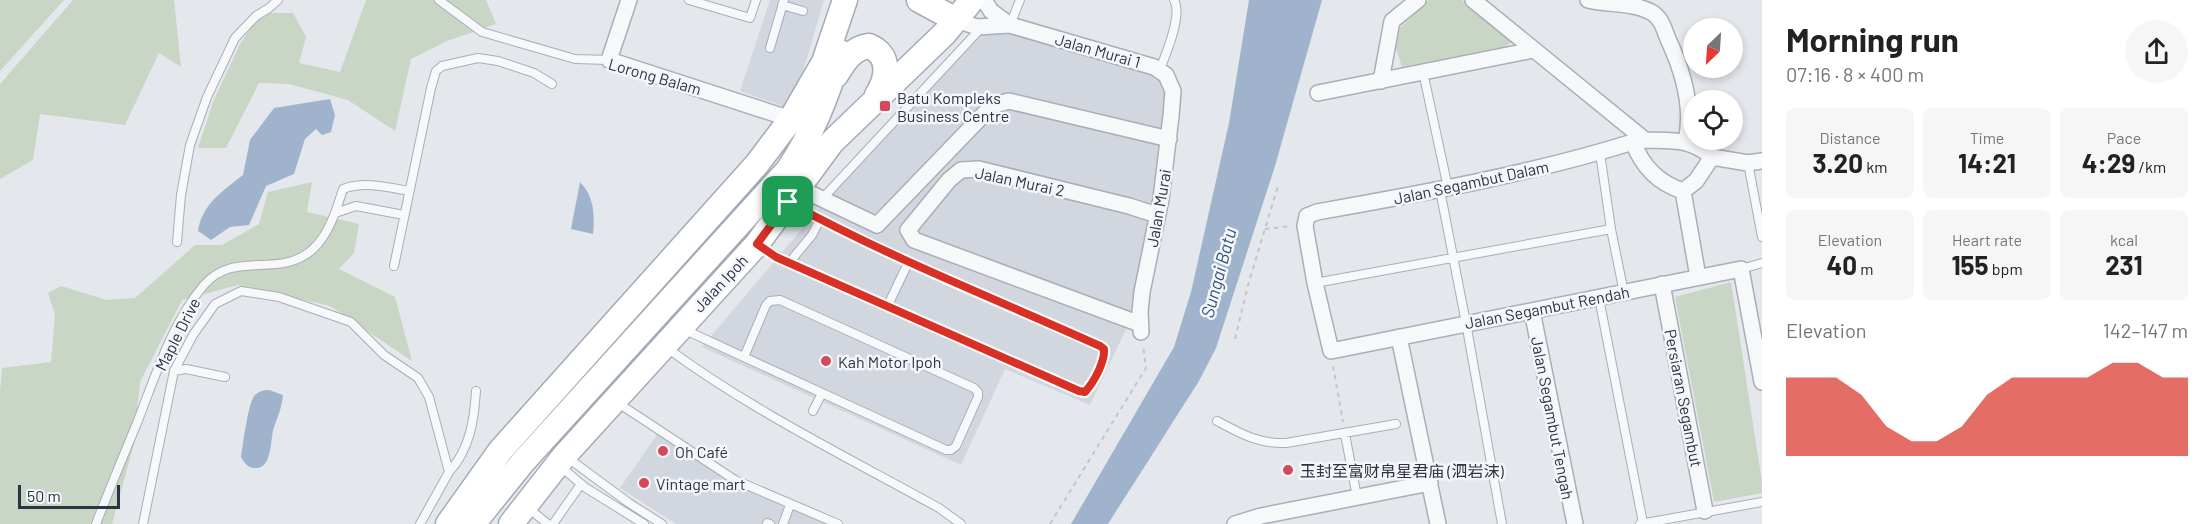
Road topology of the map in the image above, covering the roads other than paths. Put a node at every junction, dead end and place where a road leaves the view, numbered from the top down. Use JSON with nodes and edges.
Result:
{"nodes":[{"id":1,"x":278,"y":0,"type":"edge"},
{"id":2,"x":439,"y":0,"type":"edge"},
{"id":3,"x":629,"y":0,"type":"edge"},
{"id":4,"x":689,"y":0,"type":"edge"},
{"id":5,"x":756,"y":0,"type":"edge"},
{"id":6,"x":845,"y":0,"type":"edge"},
{"id":7,"x":851,"y":0,"type":"edge"},
{"id":8,"x":919,"y":0,"type":"edge"},
{"id":9,"x":972,"y":0,"type":"edge"},
{"id":10,"x":984,"y":0,"type":"edge"},
{"id":11,"x":1020,"y":0,"type":"edge"},
{"id":12,"x":1174,"y":0,"type":"edge"},
{"id":13,"x":1418,"y":0,"type":"edge"},
{"id":14,"x":1473,"y":0,"type":"edge"},
{"id":15,"x":1588,"y":0,"type":"edge"},
{"id":16,"x":783,"y":2,"type":"edge"},
{"id":17,"x":803,"y":11,"type":"dead end"},
{"id":18,"x":956,"y":20,"type":"junction"},
{"id":19,"x":1010,"y":25,"type":"junction"},
{"id":20,"x":982,"y":27,"type":"junction"},
{"id":21,"x":770,"y":48,"type":"dead end"},
{"id":22,"x":1533,"y":50,"type":"junction"},
{"id":23,"x":609,"y":60,"type":"junction"},
{"id":24,"x":1160,"y":69,"type":"junction"},
{"id":25,"x":1423,"y":72,"type":"junction"},
{"id":26,"x":1381,"y":81,"type":"junction"},
{"id":27,"x":831,"y":82,"type":"junction"},
{"id":28,"x":552,"y":84,"type":"dead end"},
{"id":29,"x":1685,"y":90,"type":"edge"},
{"id":30,"x":1173,"y":91,"type":"joint"},
{"id":31,"x":1318,"y":93,"type":"dead end"},
{"id":32,"x":875,"y":99,"type":"junction"},
{"id":33,"x":791,"y":119,"type":"junction"},
{"id":34,"x":1169,"y":139,"type":"junction"},
{"id":35,"x":1639,"y":141,"type":"junction"},
{"id":36,"x":1683,"y":141,"type":"edge"},
{"id":37,"x":1703,"y":150,"type":"edge"},
{"id":38,"x":1600,"y":153,"type":"junction"},
{"id":39,"x":1712,"y":158,"type":"junction"},
{"id":40,"x":1755,"y":162,"type":"edge"},
{"id":41,"x":1444,"y":189,"type":"junction"},
{"id":42,"x":409,"y":191,"type":"junction"},
{"id":43,"x":1683,"y":191,"type":"junction"},
{"id":44,"x":793,"y":195,"type":"junction"},
{"id":45,"x":822,"y":200,"type":"junction"},
{"id":46,"x":335,"y":213,"type":"junction"},
{"id":47,"x":404,"y":215,"type":"junction"},
{"id":48,"x":1157,"y":215,"type":"junction"},
{"id":49,"x":820,"y":219,"type":"junction"},
{"id":50,"x":1611,"y":229,"type":"junction"},
{"id":51,"x":1762,"y":237,"type":"edge"},
{"id":52,"x":177,"y":242,"type":"dead end"},
{"id":53,"x":757,"y":244,"type":"junction"},
{"id":54,"x":1454,"y":258,"type":"junction"},
{"id":55,"x":909,"y":261,"type":"junction"},
{"id":56,"x":789,"y":263,"type":"junction"},
{"id":57,"x":1762,"y":263,"type":"edge"},
{"id":58,"x":394,"y":266,"type":"dead end"},
{"id":59,"x":1741,"y":269,"type":"junction"},
{"id":60,"x":1698,"y":277,"type":"junction"},
{"id":61,"x":1315,"y":283,"type":"junction"},
{"id":62,"x":1662,"y":285,"type":"junction"},
{"id":63,"x":1624,"y":292,"type":"junction"},
{"id":64,"x":1599,"y":298,"type":"junction"},
{"id":65,"x":887,"y":307,"type":"junction"},
{"id":66,"x":1532,"y":311,"type":"junction"},
{"id":67,"x":1466,"y":323,"type":"junction"},
{"id":68,"x":1140,"y":329,"type":"joint"},
{"id":69,"x":671,"y":336,"type":"junction"},
{"id":70,"x":1399,"y":337,"type":"junction"},
{"id":71,"x":744,"y":357,"type":"junction"},
{"id":72,"x":174,"y":371,"type":"junction"},
{"id":73,"x":1762,"y":376,"type":"edge"},
{"id":74,"x":225,"y":377,"type":"dead end"},
{"id":75,"x":476,"y":391,"type":"dead end"},
{"id":76,"x":822,"y":393,"type":"junction"},
{"id":77,"x":624,"y":407,"type":"junction"},
{"id":78,"x":813,"y":411,"type":"dead end"},
{"id":79,"x":1217,"y":421,"type":"dead end"},
{"id":80,"x":1396,"y":424,"type":"dead end"},
{"id":81,"x":1345,"y":434,"type":"junction"},
{"id":82,"x":561,"y":460,"type":"junction"},
{"id":83,"x":449,"y":472,"type":"junction"},
{"id":84,"x":1430,"y":483,"type":"junction"},
{"id":85,"x":581,"y":484,"type":"junction"},
{"id":86,"x":1357,"y":497,"type":"junction"},
{"id":87,"x":1762,"y":502,"type":"edge"},
{"id":88,"x":790,"y":505,"type":"junction"},
{"id":89,"x":1699,"y":512,"type":"junction"},
{"id":90,"x":517,"y":515,"type":"edge"},
{"id":91,"x":96,"y":524,"type":"edge"},
{"id":92,"x":143,"y":524,"type":"edge"},
{"id":93,"x":420,"y":524,"type":"edge"},
{"id":94,"x":448,"y":524,"type":"edge"},
{"id":95,"x":473,"y":524,"type":"edge"},
{"id":96,"x":550,"y":524,"type":"edge"},
{"id":97,"x":644,"y":524,"type":"edge"},
{"id":98,"x":662,"y":524,"type":"edge"},
{"id":99,"x":783,"y":524,"type":"edge"},
{"id":100,"x":838,"y":524,"type":"edge"},
{"id":101,"x":961,"y":524,"type":"edge"},
{"id":102,"x":1235,"y":524,"type":"edge"},
{"id":103,"x":1438,"y":524,"type":"edge"},
{"id":104,"x":1502,"y":524,"type":"edge"},
{"id":105,"x":1575,"y":524,"type":"edge"},
{"id":106,"x":1641,"y":524,"type":"edge"},
{"id":107,"x":1696,"y":524,"type":"edge"}],
"edges":[{"from":1,"to":52,"type":"lane"},
{"from":2,"to":23,"type":"lane","name":"Lorong Balam"},
{"from":3,"to":23,"type":"street"},
{"from":4,"to":5,"type":"lane"},
{"from":6,"to":33,"type":"main road"},
{"from":7,"to":27,"type":"main road","name":"Jalan Ipoh"},
{"from":8,"to":18,"type":"main road"},
{"from":9,"to":18,"type":"main road","name":"Jalan Ipoh"},
{"from":10,"to":19,"type":"street","name":"Jalan Murai 1"},
{"from":11,"to":19,"type":"lane"},
{"from":12,"to":24,"type":"lane"},
{"from":13,"to":26,"type":"street"},
{"from":14,"to":22,"type":"street"},
{"from":15,"to":29,"type":"street"},
{"from":16,"to":17,"type":"lane"},
{"from":16,"to":21,"type":"lane"},
{"from":18,"to":20,"type":"street","name":"Jalan Murai 1"},
{"from":18,"to":32,"type":"main road","name":"Jalan Ipoh"},
{"from":19,"to":20,"type":"street","name":"Jalan Murai 1"},
{"from":19,"to":24,"type":"street","name":"Jalan Murai 1"},
{"from":20,"to":45,"type":"lane"},
{"from":22,"to":25,"type":"street"},
{"from":22,"to":35,"type":"street"},
{"from":23,"to":33,"type":"street","name":"Lorong Balam"},
{"from":24,"to":30,"type":"street","name":"Jalan Murai 1"},
{"from":25,"to":26,"type":"street"},
{"from":25,"to":41,"type":"lane"},
{"from":26,"to":31,"type":"street"},
{"from":27,"to":32,"type":"main road"},
{"from":27,"to":95,"type":"main road","name":"Jalan Ipoh"},
{"from":28,"to":42,"type":"lane"},
{"from":30,"to":34,"type":"street","name":"Jalan Murai"},
{"from":32,"to":44,"type":"main road","name":"Jalan Ipoh"},
{"from":33,"to":94,"type":"main road"},
{"from":34,"to":45,"type":"street"},
{"from":34,"to":48,"type":"street","name":"Jalan Murai"},
{"from":35,"to":36,"type":"street","name":"Jalan Segambut Dalam"},
{"from":35,"to":38,"type":"street","name":"Jalan Segambut Dalam"},
{"from":35,"to":43,"type":"street"},
{"from":37,"to":39,"type":"street"},
{"from":38,"to":41,"type":"street","name":"Jalan Segambut Dalam"},
{"from":38,"to":50,"type":"lane"},
{"from":39,"to":40,"type":"street"},
{"from":39,"to":43,"type":"street"},
{"from":40,"to":51,"type":"lane"},
{"from":41,"to":54,"type":"lane"},
{"from":41,"to":61,"type":"street","name":"Jalan Segambut Dalam"},
{"from":42,"to":46,"type":"lane","name":"Maple Drive"},
{"from":42,"to":47,"type":"lane"},
{"from":43,"to":60,"type":"street"},
{"from":44,"to":45,"type":"street"},
{"from":44,"to":49,"type":"lane"},
{"from":44,"to":53,"type":"main road","name":"Jalan Ipoh"},
{"from":46,"to":47,"type":"lane"},
{"from":46,"to":91,"type":"lane","name":"Maple Drive"},
{"from":47,"to":58,"type":"lane"},
{"from":48,"to":68,"type":"street","name":"Jalan Murai"},
{"from":48,"to":68,"type":"street","name":"Jalan Murai 2"},
{"from":49,"to":55,"type":"lane"},
{"from":49,"to":56,"type":"lane"},
{"from":50,"to":54,"type":"lane"},
{"from":50,"to":63,"type":"lane"},
{"from":53,"to":56,"type":"lane"},
{"from":53,"to":69,"type":"main road","name":"Jalan Ipoh"},
{"from":54,"to":61,"type":"lane"},
{"from":54,"to":67,"type":"lane"},
{"from":55,"to":65,"type":"lane"},
{"from":55,"to":65,"type":"lane"},
{"from":56,"to":65,"type":"lane"},
{"from":57,"to":59,"type":"lane","name":"Jalan Segambut Rendah"},
{"from":59,"to":60,"type":"street","name":"Jalan Segambut Rendah"},
{"from":59,"to":73,"type":"street"},
{"from":60,"to":62,"type":"street","name":"Jalan Segambut Rendah"},
{"from":61,"to":70,"type":"street","name":"Jalan Segambut Rendah"},
{"from":62,"to":63,"type":"street","name":"Jalan Segambut Rendah"},
{"from":62,"to":89,"type":"street","name":"Persiaran Segambut"},
{"from":63,"to":64,"type":"street","name":"Jalan Segambut Rendah"},
{"from":64,"to":66,"type":"street","name":"Jalan Segambut Rendah"},
{"from":64,"to":106,"type":"lane"},
{"from":66,"to":67,"type":"street","name":"Jalan Segambut Rendah"},
{"from":66,"to":105,"type":"street","name":"Jalan Segambut Tengah"},
{"from":67,"to":70,"type":"street","name":"Jalan Segambut Rendah"},
{"from":67,"to":104,"type":"lane"},
{"from":69,"to":71,"type":"lane"},
{"from":69,"to":77,"type":"main road","name":"Jalan Ipoh"},
{"from":69,"to":101,"type":"lane"},
{"from":70,"to":84,"type":"street"},
{"from":71,"to":76,"type":"lane"},
{"from":71,"to":76,"type":"lane"},
{"from":72,"to":74,"type":"lane"},
{"from":72,"to":83,"type":"lane"},
{"from":72,"to":92,"type":"lane"},
{"from":75,"to":83,"type":"lane"},
{"from":76,"to":78,"type":"lane"},
{"from":77,"to":82,"type":"main road","name":"Jalan Ipoh"},
{"from":77,"to":88,"type":"lane"},
{"from":79,"to":81,"type":"lane"},
{"from":80,"to":81,"type":"lane"},
{"from":81,"to":86,"type":"lane"},
{"from":82,"to":85,"type":"lane"},
{"from":82,"to":90,"type":"main road","name":"Jalan Ipoh"},
{"from":82,"to":98,"type":"lane"},
{"from":83,"to":93,"type":"lane"},
{"from":84,"to":86,"type":"street"},
{"from":84,"to":103,"type":"street"},
{"from":85,"to":96,"type":"lane"},
{"from":85,"to":97,"type":"lane"},
{"from":86,"to":102,"type":"street"},
{"from":87,"to":89,"type":"lane"},
{"from":88,"to":99,"type":"lane"},
{"from":88,"to":100,"type":"lane"},
{"from":89,"to":106,"type":"lane"},
{"from":89,"to":107,"type":"lane"},
{"from":90,"to":96,"type":"lane"}]}
